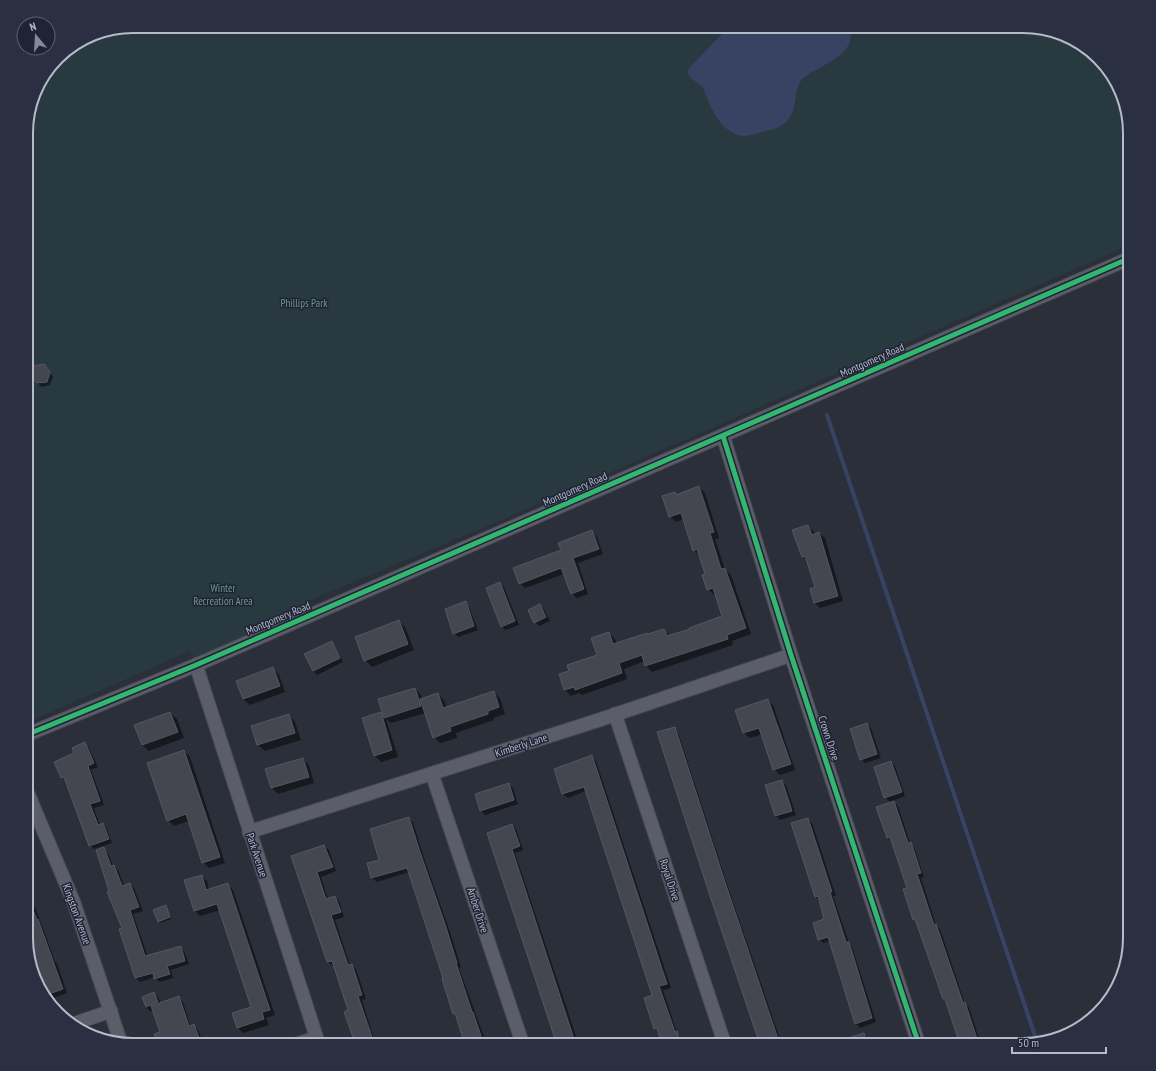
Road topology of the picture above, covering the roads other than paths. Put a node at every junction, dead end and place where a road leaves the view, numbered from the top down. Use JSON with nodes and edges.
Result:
{"nodes":[{"id":1,"x":1123,"y":261,"type":"edge"},
{"id":2,"x":723,"y":436,"type":"junction"},
{"id":3,"x":791,"y":655,"type":"junction"},
{"id":4,"x":196,"y":665,"type":"junction"},
{"id":5,"x":616,"y":714,"type":"junction"},
{"id":6,"x":33,"y":732,"type":"edge"},
{"id":7,"x":432,"y":774,"type":"junction"},
{"id":8,"x":33,"y":806,"type":"edge"},
{"id":9,"x":249,"y":832,"type":"junction"},
{"id":10,"x":111,"y":1011,"type":"junction"},
{"id":11,"x":79,"y":1022,"type":"edge"},
{"id":12,"x":119,"y":1037,"type":"edge"},
{"id":13,"x":317,"y":1038,"type":"edge"},
{"id":14,"x":521,"y":1038,"type":"edge"},
{"id":15,"x":723,"y":1038,"type":"edge"},
{"id":16,"x":917,"y":1038,"type":"edge"}],
"edges":[{"from":1,"to":2,"type":"street","name":"Montgomery Road"},
{"from":2,"to":3,"type":"street","name":"Crown Drive"},
{"from":2,"to":4,"type":"street","name":"Montgomery Road"},
{"from":3,"to":5,"type":"street","name":"Kimberly Lane"},
{"from":3,"to":16,"type":"street","name":"Crown Drive"},
{"from":4,"to":6,"type":"street","name":"Montgomery Road"},
{"from":4,"to":9,"type":"street","name":"Park Avenue"},
{"from":5,"to":7,"type":"street","name":"Kimberly Lane"},
{"from":5,"to":15,"type":"street","name":"Royal Drive"},
{"from":7,"to":9,"type":"street","name":"Kimberly Lane"},
{"from":7,"to":14,"type":"street","name":"Amber Drive"},
{"from":8,"to":10,"type":"street","name":"Kingston Avenue"},
{"from":9,"to":13,"type":"street","name":"Park Avenue"},
{"from":10,"to":11,"type":"street"},
{"from":10,"to":12,"type":"street","name":"Kingston Avenue"}]}
